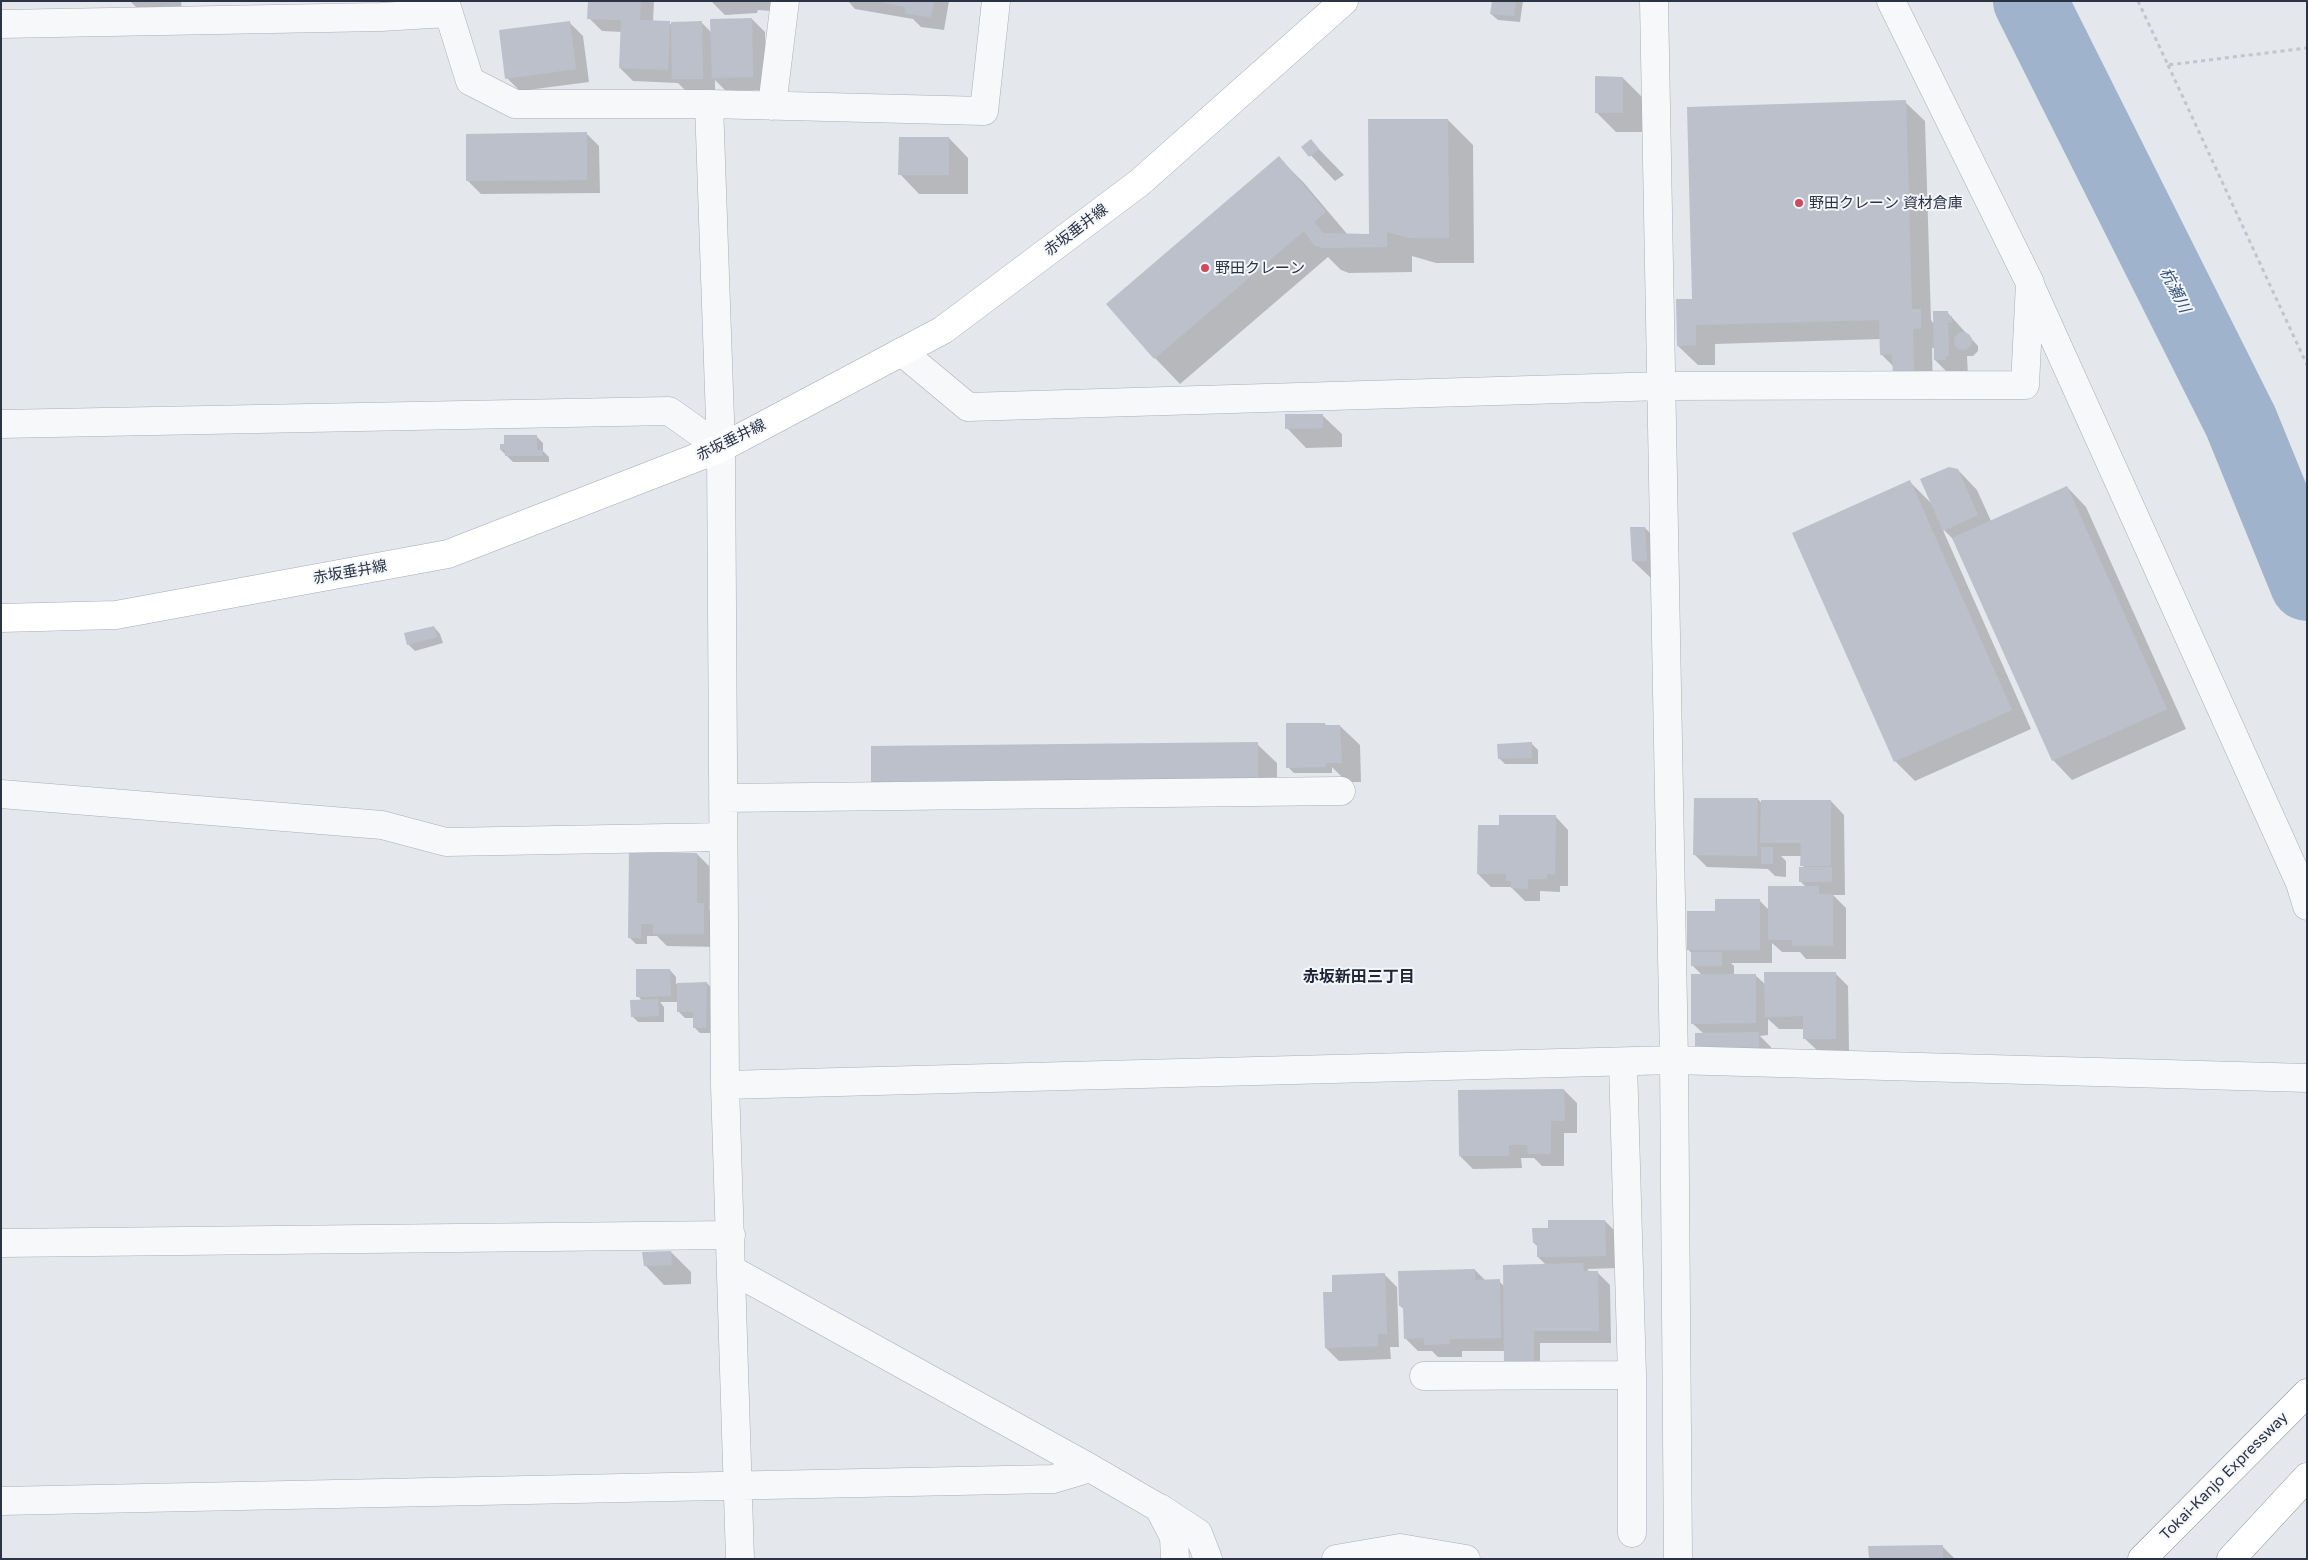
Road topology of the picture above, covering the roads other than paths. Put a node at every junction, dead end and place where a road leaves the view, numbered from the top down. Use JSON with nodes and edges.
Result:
{"nodes":[{"id":1,"x":785,"y":1,"type":"edge"},
{"id":2,"x":996,"y":1,"type":"edge"},
{"id":3,"x":1344,"y":1,"type":"edge"},
{"id":4,"x":1654,"y":1,"type":"edge"},
{"id":5,"x":1891,"y":1,"type":"edge"},
{"id":6,"x":447,"y":7,"type":"edge"},
{"id":7,"x":1,"y":24,"type":"edge"},
{"id":8,"x":709,"y":104,"type":"junction"},
{"id":9,"x":772,"y":106,"type":"junction"},
{"id":10,"x":2030,"y":283,"type":"junction"},
{"id":11,"x":902,"y":352,"type":"junction"},
{"id":12,"x":1663,"y":386,"type":"junction"},
{"id":13,"x":1,"y":424,"type":"edge"},
{"id":14,"x":720,"y":448,"type":"junction"},
{"id":15,"x":1,"y":618,"type":"edge"},
{"id":16,"x":1341,"y":791,"type":"dead end"},
{"id":17,"x":1,"y":794,"type":"edge"},
{"id":18,"x":723,"y":798,"type":"junction"},
{"id":19,"x":723,"y":837,"type":"junction"},
{"id":20,"x":2307,"y":906,"type":"edge"},
{"id":21,"x":1674,"y":1060,"type":"junction"},
{"id":22,"x":1623,"y":1063,"type":"junction"},
{"id":23,"x":2307,"y":1078,"type":"edge"},
{"id":24,"x":725,"y":1086,"type":"junction"},
{"id":25,"x":731,"y":1234,"type":"junction"},
{"id":26,"x":1,"y":1243,"type":"edge"},
{"id":27,"x":732,"y":1270,"type":"junction"},
{"id":28,"x":1424,"y":1376,"type":"dead end"},
{"id":29,"x":1632,"y":1376,"type":"junction"},
{"id":30,"x":2307,"y":1393,"type":"edge"},
{"id":31,"x":1090,"y":1468,"type":"junction"},
{"id":32,"x":2307,"y":1477,"type":"edge"},
{"id":33,"x":739,"y":1484,"type":"junction"},
{"id":34,"x":1,"y":1501,"type":"edge"},
{"id":35,"x":1159,"y":1508,"type":"junction"},
{"id":36,"x":1632,"y":1533,"type":"dead end"},
{"id":37,"x":740,"y":1559,"type":"edge"},
{"id":38,"x":1175,"y":1559,"type":"edge"},
{"id":39,"x":1208,"y":1559,"type":"edge"},
{"id":40,"x":1336,"y":1559,"type":"edge"},
{"id":41,"x":1466,"y":1559,"type":"edge"},
{"id":42,"x":1678,"y":1559,"type":"edge"},
{"id":43,"x":2142,"y":1559,"type":"edge"},
{"id":44,"x":2231,"y":1559,"type":"edge"}],
"edges":[{"from":1,"to":9,"type":"street"},
{"from":2,"to":9,"type":"street"},
{"from":3,"to":11,"type":"main road","name":"赤坂垂井線"},
{"from":4,"to":12,"type":"street"},
{"from":5,"to":10,"type":"street"},
{"from":6,"to":7,"type":"street"},
{"from":6,"to":8,"type":"street"},
{"from":8,"to":9,"type":"street"},
{"from":8,"to":14,"type":"street"},
{"from":10,"to":12,"type":"street"},
{"from":10,"to":20,"type":"street"},
{"from":11,"to":12,"type":"street"},
{"from":11,"to":14,"type":"main road","name":"赤坂垂井線"},
{"from":12,"to":21,"type":"street"},
{"from":13,"to":14,"type":"street"},
{"from":14,"to":15,"type":"main road","name":"赤坂垂井線"},
{"from":14,"to":18,"type":"street"},
{"from":16,"to":18,"type":"street"},
{"from":17,"to":19,"type":"street"},
{"from":18,"to":19,"type":"street"},
{"from":19,"to":24,"type":"street"},
{"from":21,"to":22,"type":"street"},
{"from":21,"to":23,"type":"street"},
{"from":21,"to":42,"type":"street"},
{"from":22,"to":24,"type":"street"},
{"from":22,"to":29,"type":"street"},
{"from":24,"to":25,"type":"street"},
{"from":25,"to":26,"type":"street"},
{"from":25,"to":27,"type":"street"},
{"from":27,"to":31,"type":"street"},
{"from":27,"to":33,"type":"street"},
{"from":28,"to":29,"type":"street"},
{"from":29,"to":36,"type":"street"},
{"from":30,"to":43,"type":"main road","name":"Tokai-Kanjo Expressway"},
{"from":31,"to":33,"type":"street"},
{"from":31,"to":35,"type":"street"},
{"from":32,"to":44,"type":"main road"},
{"from":33,"to":34,"type":"street"},
{"from":33,"to":37,"type":"street"},
{"from":35,"to":38,"type":"street"},
{"from":35,"to":39,"type":"street"},
{"from":40,"to":41,"type":"street"}]}
